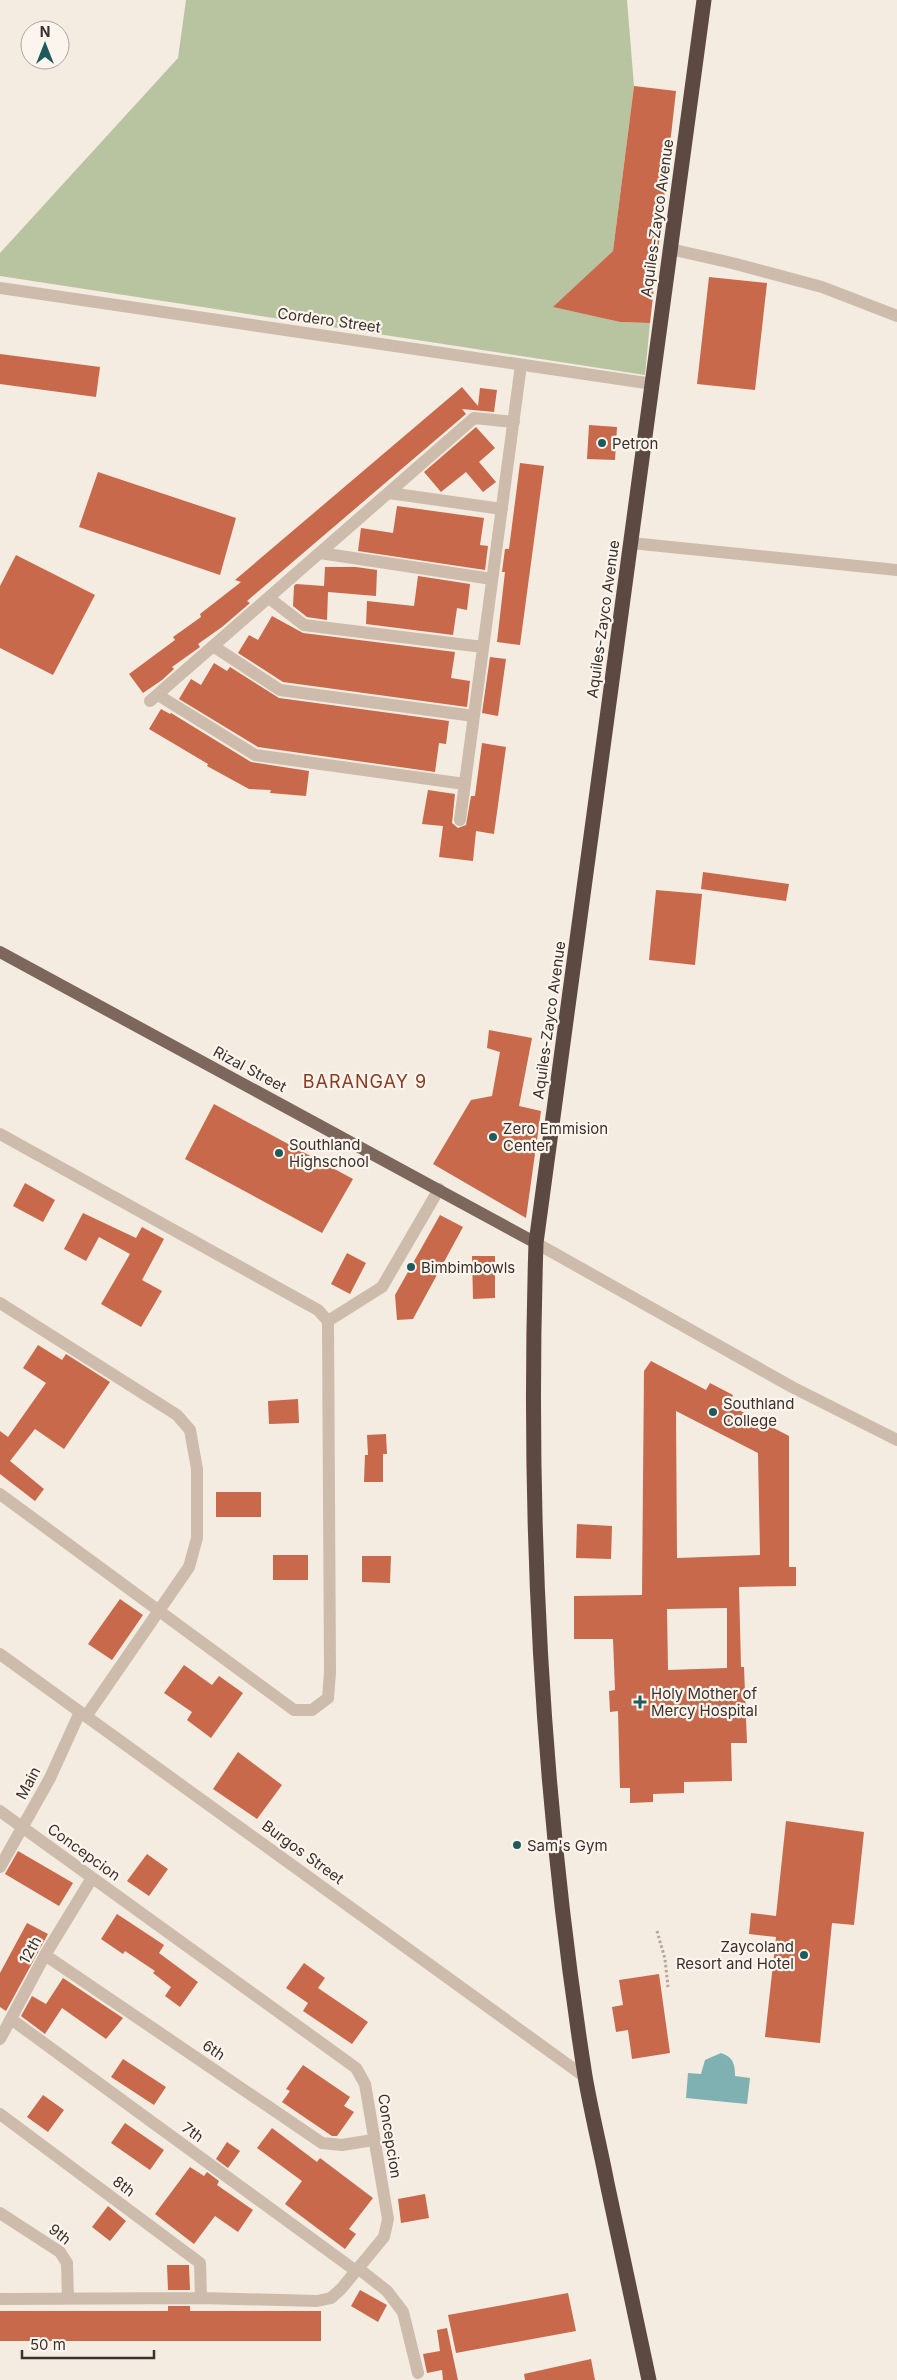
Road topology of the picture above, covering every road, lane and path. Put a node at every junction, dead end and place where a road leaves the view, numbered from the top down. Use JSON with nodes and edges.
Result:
{"nodes":[{"id":1,"x":704,"y":0,"type":"edge"},
{"id":2,"x":670,"y":249,"type":"junction"},
{"id":3,"x":0,"y":288,"type":"edge"},
{"id":4,"x":897,"y":316,"type":"edge"},
{"id":5,"x":521,"y":365,"type":"junction"},
{"id":6,"x":652,"y":384,"type":"junction"},
{"id":7,"x":514,"y":422,"type":"junction"},
{"id":8,"x":389,"y":493,"type":"junction"},
{"id":9,"x":502,"y":510,"type":"junction"},
{"id":10,"x":630,"y":543,"type":"junction"},
{"id":11,"x":320,"y":553,"type":"junction"},
{"id":12,"x":897,"y":570,"type":"edge"},
{"id":13,"x":492,"y":579,"type":"junction"},
{"id":14,"x":269,"y":598,"type":"junction"},
{"id":15,"x":214,"y":646,"type":"junction"},
{"id":16,"x":483,"y":647,"type":"junction"},
{"id":17,"x":474,"y":716,"type":"junction"},
{"id":18,"x":465,"y":784,"type":"junction"},
{"id":19,"x":460,"y":820,"type":"dead end"},
{"id":20,"x":0,"y":952,"type":"edge"},
{"id":21,"x":0,"y":1134,"type":"edge"},
{"id":22,"x":439,"y":1190,"type":"junction"},
{"id":23,"x":536,"y":1243,"type":"junction"},
{"id":24,"x":0,"y":1303,"type":"edge"},
{"id":25,"x":328,"y":1321,"type":"junction"},
{"id":26,"x":897,"y":1440,"type":"edge"},
{"id":27,"x":0,"y":1494,"type":"edge"},
{"id":28,"x":159,"y":1610,"type":"junction"},
{"id":29,"x":0,"y":1654,"type":"edge"},
{"id":30,"x":83,"y":1713,"type":"junction"},
{"id":31,"x":0,"y":1811,"type":"edge"},
{"id":32,"x":22,"y":1828,"type":"junction"},
{"id":33,"x":0,"y":1867,"type":"edge"},
{"id":34,"x":92,"y":1878,"type":"junction"},
{"id":35,"x":657,"y":1931,"type":"dead end"},
{"id":36,"x":45,"y":1955,"type":"junction"},
{"id":37,"x":668,"y":1987,"type":"dead end"},
{"id":38,"x":11,"y":2019,"type":"junction"},
{"id":39,"x":0,"y":2039,"type":"edge"},
{"id":40,"x":585,"y":2077,"type":"junction"},
{"id":41,"x":0,"y":2114,"type":"edge"},
{"id":42,"x":373,"y":2140,"type":"junction"},
{"id":43,"x":0,"y":2213,"type":"edge"},
{"id":44,"x":357,"y":2270,"type":"junction"},
{"id":45,"x":201,"y":2298,"type":"junction"},
{"id":46,"x":68,"y":2299,"type":"junction"},
{"id":47,"x":0,"y":2300,"type":"edge"},
{"id":48,"x":418,"y":2374,"type":"dead end"},
{"id":49,"x":649,"y":2380,"type":"edge"}],
"edges":[{"from":1,"to":2,"type":"highway","name":"Aquiles-Zayco Avenue"},
{"from":2,"to":4,"type":"street"},
{"from":2,"to":6,"type":"highway","name":"Aquiles-Zayco Avenue"},
{"from":3,"to":5,"type":"street","name":"Cordero Street"},
{"from":5,"to":6,"type":"street","name":"Cordero Street"},
{"from":5,"to":7,"type":"street"},
{"from":6,"to":10,"type":"highway","name":"Aquiles-Zayco Avenue"},
{"from":7,"to":8,"type":"street"},
{"from":7,"to":9,"type":"street"},
{"from":8,"to":9,"type":"street"},
{"from":8,"to":11,"type":"street"},
{"from":9,"to":13,"type":"street"},
{"from":10,"to":12,"type":"street"},
{"from":10,"to":23,"type":"highway","name":"Aquiles-Zayco Avenue"},
{"from":11,"to":13,"type":"street"},
{"from":11,"to":14,"type":"street"},
{"from":13,"to":16,"type":"street"},
{"from":14,"to":15,"type":"street"},
{"from":14,"to":16,"type":"street"},
{"from":15,"to":17,"type":"street"},
{"from":15,"to":18,"type":"street"},
{"from":16,"to":17,"type":"street"},
{"from":17,"to":18,"type":"street"},
{"from":18,"to":19,"type":"street"},
{"from":20,"to":22,"type":"main road","name":"Rizal Street"},
{"from":21,"to":25,"type":"street"},
{"from":22,"to":23,"type":"main road","name":"Rizal Street"},
{"from":22,"to":25,"type":"street"},
{"from":23,"to":26,"type":"street"},
{"from":23,"to":40,"type":"highway","name":"Aquiles-Zayco Avenue"},
{"from":24,"to":28,"type":"street","name":"Main"},
{"from":25,"to":28,"type":"street"},
{"from":27,"to":28,"type":"street"},
{"from":28,"to":30,"type":"street","name":"Main"},
{"from":29,"to":30,"type":"street","name":"Burgos Street"},
{"from":30,"to":32,"type":"street","name":"Main"},
{"from":30,"to":40,"type":"street","name":"Burgos Street"},
{"from":31,"to":32,"type":"street","name":"Concepcion"},
{"from":32,"to":33,"type":"street","name":"Main"},
{"from":32,"to":34,"type":"street","name":"Concepcion"},
{"from":34,"to":36,"type":"street","name":"12th"},
{"from":34,"to":42,"type":"street","name":"Concepcion"},
{"from":35,"to":37,"type":"path"},
{"from":36,"to":38,"type":"street","name":"12th"},
{"from":36,"to":42,"type":"street","name":"6th"},
{"from":38,"to":39,"type":"street","name":"12th"},
{"from":38,"to":44,"type":"street","name":"7th"},
{"from":40,"to":49,"type":"highway","name":"Aquiles-Zayco Avenue"},
{"from":41,"to":45,"type":"street","name":"8th"},
{"from":42,"to":44,"type":"street","name":"Concepcion"},
{"from":43,"to":46,"type":"street","name":"9th"},
{"from":44,"to":45,"type":"street","name":"Concepcion"},
{"from":44,"to":48,"type":"street","name":"7th"},
{"from":45,"to":46,"type":"street","name":"Concepcion"},
{"from":46,"to":47,"type":"street","name":"Concepcion"}]}
